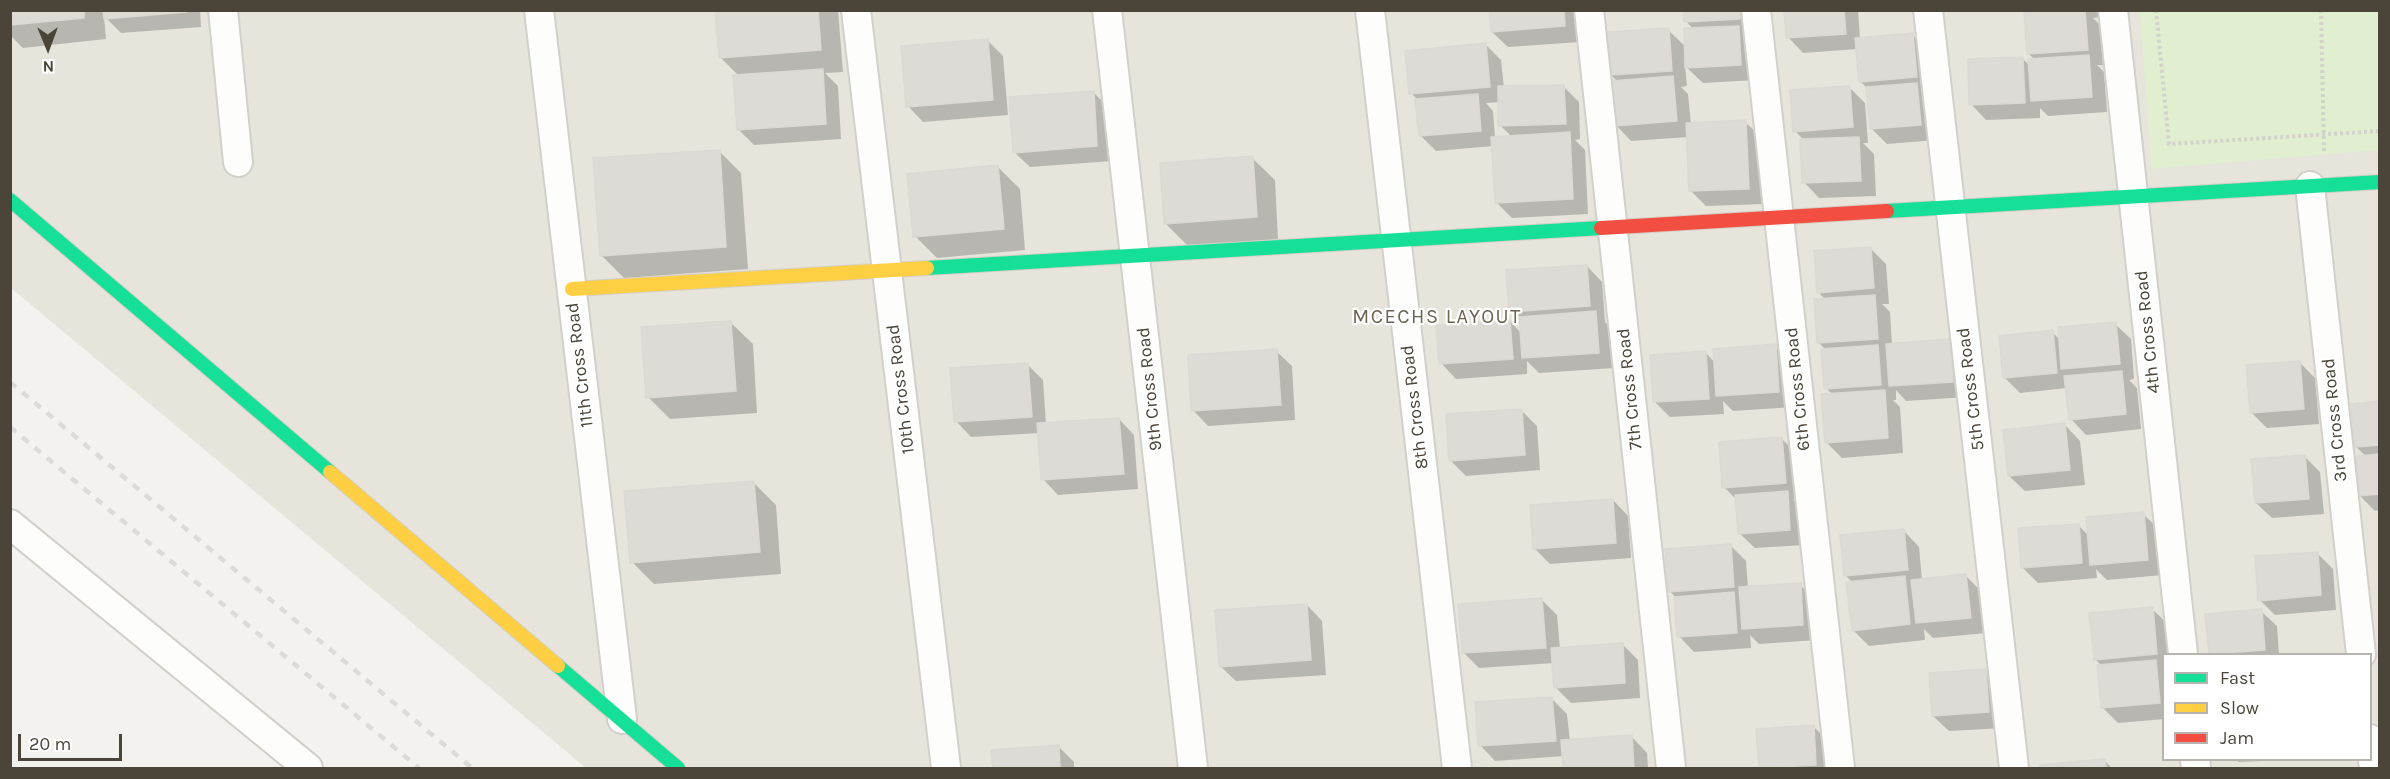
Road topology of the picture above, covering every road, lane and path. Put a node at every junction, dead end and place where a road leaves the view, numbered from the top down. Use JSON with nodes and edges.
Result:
{"nodes":[{"id":1,"x":223,"y":10,"type":"edge"},
{"id":2,"x":539,"y":10,"type":"edge"},
{"id":3,"x":856,"y":10,"type":"edge"},
{"id":4,"x":1107,"y":10,"type":"edge"},
{"id":5,"x":1370,"y":10,"type":"edge"},
{"id":6,"x":1589,"y":10,"type":"edge"},
{"id":7,"x":1756,"y":10,"type":"edge"},
{"id":8,"x":1928,"y":10,"type":"edge"},
{"id":9,"x":2113,"y":10,"type":"edge"},
{"id":10,"x":2156,"y":10,"type":"edge"},
{"id":11,"x":2321,"y":10,"type":"edge"},
{"id":12,"x":2379,"y":130,"type":"edge"},
{"id":13,"x":2324,"y":134,"type":"junction"},
{"id":14,"x":238,"y":162,"type":"dead end"},
{"id":15,"x":2379,"y":182,"type":"edge"},
{"id":16,"x":2317,"y":186,"type":"junction"},
{"id":17,"x":2134,"y":197,"type":"junction"},
{"id":18,"x":10,"y":200,"type":"edge"},
{"id":19,"x":1950,"y":208,"type":"junction"},
{"id":20,"x":1779,"y":218,"type":"junction"},
{"id":21,"x":1612,"y":227,"type":"junction"},
{"id":22,"x":1396,"y":240,"type":"junction"},
{"id":23,"x":1135,"y":256,"type":"junction"},
{"id":24,"x":887,"y":271,"type":"junction"},
{"id":25,"x":572,"y":289,"type":"junction"},
{"id":26,"x":10,"y":524,"type":"edge"},
{"id":27,"x":2183,"y":653,"type":"edge"},
{"id":28,"x":2361,"y":653,"type":"edge"},
{"id":29,"x":622,"y":719,"type":"junction"},
{"id":30,"x":308,"y":768,"type":"edge"},
{"id":31,"x":678,"y":768,"type":"edge"},
{"id":32,"x":946,"y":768,"type":"edge"},
{"id":33,"x":1193,"y":768,"type":"edge"},
{"id":34,"x":1457,"y":768,"type":"edge"},
{"id":35,"x":1671,"y":768,"type":"edge"},
{"id":36,"x":1840,"y":768,"type":"edge"},
{"id":37,"x":2014,"y":768,"type":"edge"}],
"edges":[{"from":1,"to":14,"type":"street"},
{"from":2,"to":25,"type":"street","name":"11th Cross Road"},
{"from":3,"to":24,"type":"street","name":"10th Cross Road"},
{"from":4,"to":23,"type":"street","name":"9th Cross Road"},
{"from":5,"to":22,"type":"street","name":"8th Cross Road"},
{"from":6,"to":21,"type":"street","name":"7th Cross Road"},
{"from":7,"to":20,"type":"street","name":"6th Cross Road"},
{"from":8,"to":19,"type":"street","name":"5th Cross Road"},
{"from":9,"to":17,"type":"street","name":"4th Cross Road"},
{"from":10,"to":13,"type":"path"},
{"from":11,"to":13,"type":"path"},
{"from":12,"to":13,"type":"path"},
{"from":13,"to":16,"type":"path"},
{"from":15,"to":16,"type":"street"},
{"from":16,"to":17,"type":"street"},
{"from":16,"to":28,"type":"street","name":"3rd Cross Road"},
{"from":17,"to":19,"type":"street"},
{"from":17,"to":27,"type":"street","name":"4th Cross Road"},
{"from":18,"to":29,"type":"street"},
{"from":19,"to":20,"type":"street"},
{"from":19,"to":37,"type":"street","name":"5th Cross Road"},
{"from":20,"to":21,"type":"street"},
{"from":20,"to":36,"type":"street","name":"6th Cross Road"},
{"from":21,"to":22,"type":"street"},
{"from":21,"to":35,"type":"street","name":"7th Cross Road"},
{"from":22,"to":23,"type":"street"},
{"from":22,"to":34,"type":"street","name":"8th Cross Road"},
{"from":23,"to":24,"type":"street"},
{"from":23,"to":33,"type":"street","name":"9th Cross Road"},
{"from":24,"to":25,"type":"street"},
{"from":24,"to":32,"type":"street","name":"10th Cross Road"},
{"from":25,"to":29,"type":"street","name":"11th Cross Road"},
{"from":26,"to":30,"type":"street"},
{"from":29,"to":31,"type":"street"}]}
